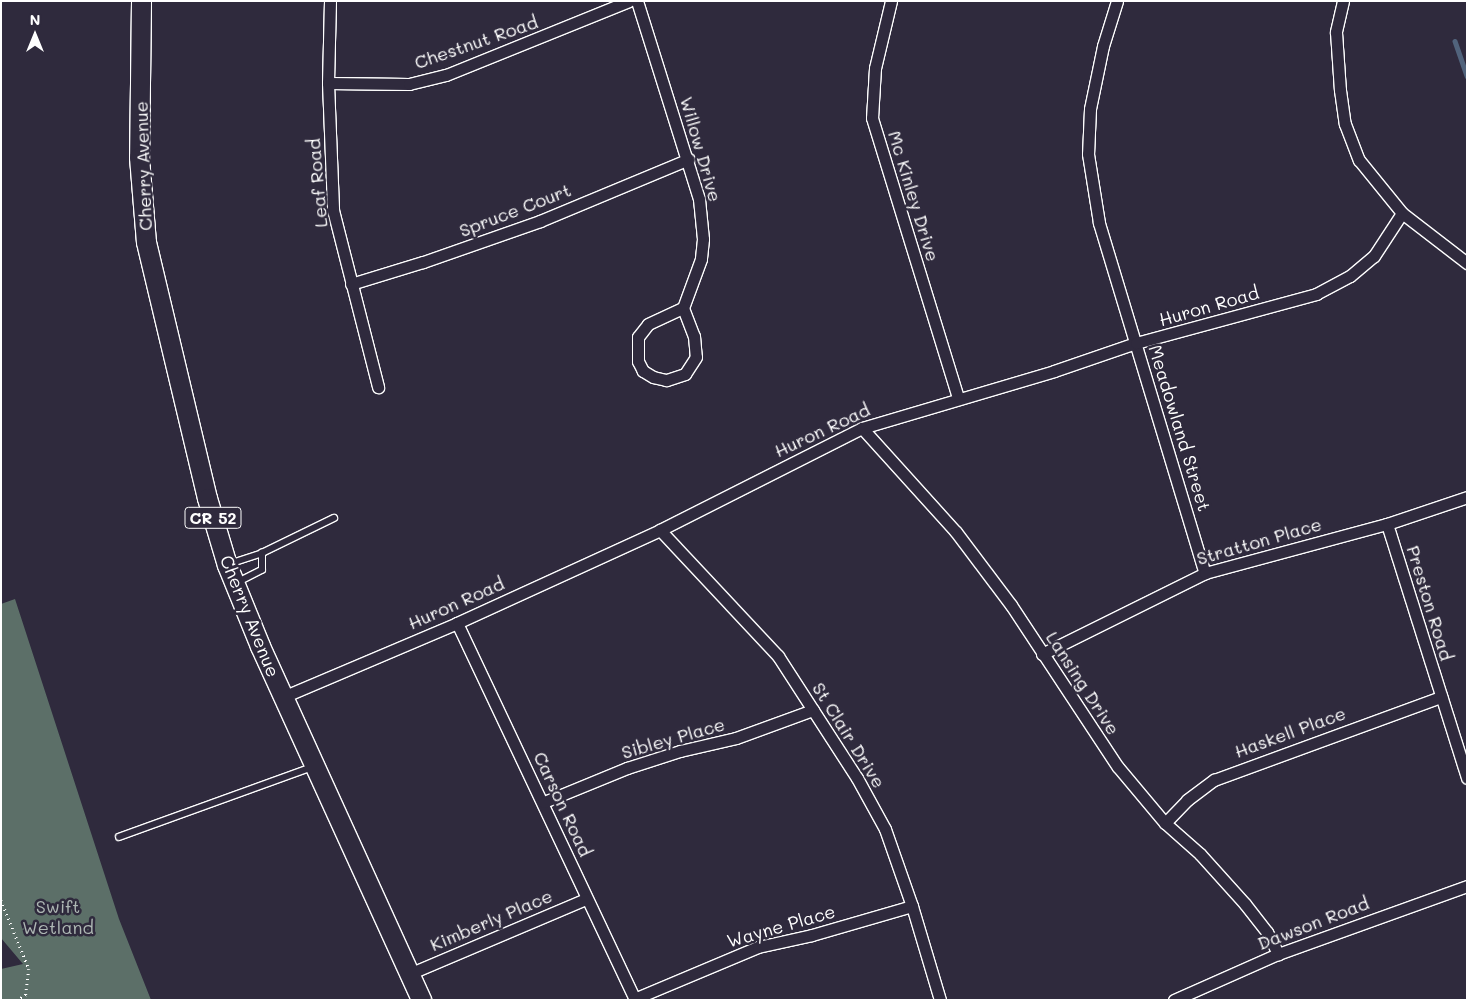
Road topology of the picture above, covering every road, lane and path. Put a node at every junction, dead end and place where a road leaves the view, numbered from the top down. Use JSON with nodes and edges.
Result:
{"nodes":[{"id":1,"x":141,"y":1,"type":"edge"},
{"id":2,"x":330,"y":1,"type":"edge"},
{"id":3,"x":629,"y":1,"type":"edge"},
{"id":4,"x":637,"y":1,"type":"edge"},
{"id":5,"x":891,"y":1,"type":"edge"},
{"id":6,"x":1117,"y":1,"type":"edge"},
{"id":7,"x":1343,"y":1,"type":"edge"},
{"id":8,"x":328,"y":83,"type":"junction"},
{"id":9,"x":688,"y":160,"type":"junction"},
{"id":10,"x":1402,"y":213,"type":"junction"},
{"id":11,"x":1467,"y":263,"type":"edge"},
{"id":12,"x":351,"y":284,"type":"junction"},
{"id":13,"x":683,"y":308,"type":"junction"},
{"id":14,"x":1136,"y":343,"type":"junction"},
{"id":15,"x":378,"y":387,"type":"dead end"},
{"id":16,"x":958,"y":398,"type":"junction"},
{"id":17,"x":862,"y":428,"type":"junction"},
{"id":18,"x":1467,"y":497,"type":"edge"},
{"id":19,"x":334,"y":518,"type":"dead end"},
{"id":20,"x":1387,"y":524,"type":"junction"},
{"id":21,"x":660,"y":530,"type":"junction"},
{"id":22,"x":262,"y":553,"type":"junction"},
{"id":23,"x":227,"y":565,"type":"junction"},
{"id":24,"x":1205,"y":573,"type":"junction"},
{"id":25,"x":234,"y":584,"type":"junction"},
{"id":26,"x":457,"y":623,"type":"junction"},
{"id":27,"x":1042,"y":654,"type":"junction"},
{"id":28,"x":283,"y":697,"type":"junction"},
{"id":29,"x":1441,"y":697,"type":"junction"},
{"id":30,"x":813,"y":710,"type":"junction"},
{"id":31,"x":315,"y":767,"type":"junction"},
{"id":32,"x":1467,"y":778,"type":"edge"},
{"id":33,"x":544,"y":802,"type":"junction"},
{"id":34,"x":1165,"y":823,"type":"junction"},
{"id":35,"x":119,"y":836,"type":"dead end"},
{"id":36,"x":1467,"y":886,"type":"edge"},
{"id":37,"x":586,"y":899,"type":"junction"},
{"id":38,"x":1,"y":900,"type":"edge"},
{"id":39,"x":912,"y":906,"type":"junction"},
{"id":40,"x":1278,"y":954,"type":"junction"},
{"id":41,"x":409,"y":974,"type":"junction"},
{"id":42,"x":635,"y":999,"type":"edge"},
{"id":43,"x":18,"y":1000,"type":"edge"},
{"id":44,"x":421,"y":1000,"type":"edge"},
{"id":45,"x":940,"y":1000,"type":"edge"},
{"id":46,"x":1174,"y":1000,"type":"edge"}],
"edges":[{"from":1,"to":23,"type":"main road","name":"Cherry Avenue","number":"CR 52"},
{"from":2,"to":8,"type":"street","name":"Leaf Road"},
{"from":3,"to":8,"type":"street","name":"Chestnut Road"},
{"from":4,"to":9,"type":"street","name":"Willow Drive"},
{"from":5,"to":16,"type":"street","name":"Mc Kinley Drive"},
{"from":6,"to":14,"type":"street","name":"Meadowland Street"},
{"from":7,"to":10,"type":"street"},
{"from":8,"to":12,"type":"street","name":"Leaf Road"},
{"from":9,"to":12,"type":"street","name":"Spruce Court"},
{"from":9,"to":13,"type":"street","name":"Willow Drive"},
{"from":10,"to":11,"type":"street"},
{"from":10,"to":14,"type":"street","name":"Huron Road"},
{"from":12,"to":15,"type":"street","name":"Leaf Road"},
{"from":13,"to":13,"type":"street"},
{"from":14,"to":16,"type":"street","name":"Huron Road"},
{"from":14,"to":24,"type":"street","name":"Meadowland Street"},
{"from":16,"to":17,"type":"street","name":"Huron Road"},
{"from":17,"to":21,"type":"street","name":"Huron Road"},
{"from":17,"to":27,"type":"street","name":"Lansing Drive"},
{"from":18,"to":20,"type":"street","name":"Stratton Place"},
{"from":19,"to":22,"type":"lane"},
{"from":20,"to":24,"type":"street","name":"Stratton Place"},
{"from":20,"to":29,"type":"street","name":"Preston Road"},
{"from":21,"to":26,"type":"street","name":"Huron Road"},
{"from":21,"to":30,"type":"street","name":"St Clair Drive"},
{"from":22,"to":23,"type":"lane"},
{"from":22,"to":25,"type":"lane"},
{"from":23,"to":25,"type":"main road","name":"Cherry Avenue","number":"CR 52"},
{"from":24,"to":27,"type":"street","name":"Stratton Place"},
{"from":25,"to":28,"type":"main road","name":"Cherry Avenue","number":"CR 52"},
{"from":26,"to":28,"type":"street","name":"Huron Road"},
{"from":26,"to":33,"type":"street","name":"Carson Road"},
{"from":27,"to":34,"type":"street","name":"Lansing Drive"},
{"from":28,"to":31,"type":"main road","name":"Cherry Avenue","number":"CR 52"},
{"from":29,"to":32,"type":"street","name":"Preston Road"},
{"from":29,"to":34,"type":"street","name":"Haskell Place"},
{"from":30,"to":33,"type":"street","name":"Sibley Place"},
{"from":30,"to":39,"type":"street","name":"St Clair Drive"},
{"from":31,"to":35,"type":"lane"},
{"from":31,"to":41,"type":"main road","name":"Cherry Avenue","number":"CR 52"},
{"from":33,"to":37,"type":"street","name":"Carson Road"},
{"from":34,"to":40,"type":"street","name":"Lansing Drive"},
{"from":36,"to":40,"type":"street","name":"Dawson Road"},
{"from":37,"to":41,"type":"street","name":"Kimberly Place"},
{"from":37,"to":42,"type":"street","name":"Carson Road"},
{"from":38,"to":43,"type":"path"},
{"from":39,"to":42,"type":"street","name":"Wayne Place"},
{"from":39,"to":45,"type":"street","name":"St Clair Drive"},
{"from":40,"to":46,"type":"street","name":"Dawson Road"},
{"from":41,"to":44,"type":"main road","name":"Cherry Avenue","number":"CR 52"}]}
